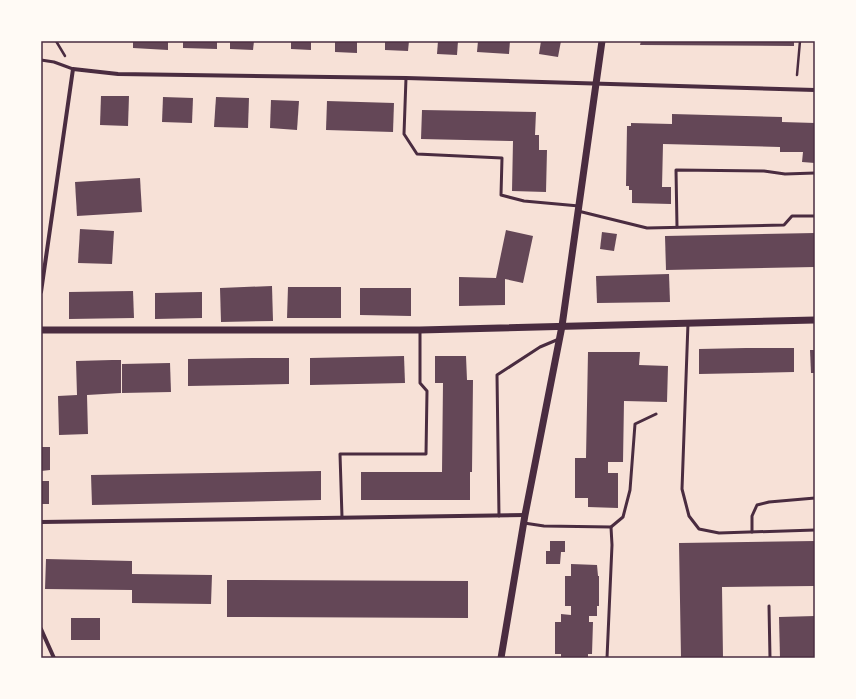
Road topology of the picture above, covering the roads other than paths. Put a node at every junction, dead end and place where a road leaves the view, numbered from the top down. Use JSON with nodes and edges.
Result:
{"nodes":[{"id":1,"x":602,"y":41,"type":"edge"},
{"id":2,"x":41,"y":60,"type":"edge"},
{"id":3,"x":73,"y":69,"type":"junction"},
{"id":4,"x":406,"y":78,"type":"junction"},
{"id":5,"x":595,"y":84,"type":"junction"},
{"id":6,"x":815,"y":90,"type":"edge"},
{"id":7,"x":815,"y":173,"type":"edge"},
{"id":8,"x":578,"y":209,"type":"junction"},
{"id":9,"x":815,"y":216,"type":"edge"},
{"id":10,"x":677,"y":226,"type":"junction"},
{"id":11,"x":41,"y":292,"type":"edge"},
{"id":12,"x":815,"y":320,"type":"edge"},
{"id":13,"x":688,"y":323,"type":"junction"},
{"id":14,"x":562,"y":326,"type":"junction"},
{"id":15,"x":41,"y":330,"type":"edge"},
{"id":16,"x":420,"y":330,"type":"junction"},
{"id":17,"x":560,"y":338,"type":"junction"},
{"id":18,"x":656,"y":414,"type":"dead end"},
{"id":19,"x":815,"y":498,"type":"edge"},
{"id":20,"x":499,"y":516,"type":"junction"},
{"id":21,"x":342,"y":517,"type":"junction"},
{"id":22,"x":524,"y":519,"type":"junction"},
{"id":23,"x":41,"y":522,"type":"edge"},
{"id":24,"x":611,"y":527,"type":"junction"},
{"id":25,"x":815,"y":530,"type":"edge"},
{"id":26,"x":752,"y":532,"type":"junction"},
{"id":27,"x":769,"y":606,"type":"dead end"},
{"id":28,"x":41,"y":629,"type":"edge"},
{"id":29,"x":54,"y":658,"type":"edge"},
{"id":30,"x":501,"y":658,"type":"edge"},
{"id":31,"x":607,"y":658,"type":"edge"},
{"id":32,"x":770,"y":658,"type":"edge"}],
"edges":[{"from":1,"to":5,"type":"street"},
{"from":2,"to":3,"type":"lane"},
{"from":3,"to":4,"type":"street"},
{"from":3,"to":11,"type":"street"},
{"from":4,"to":5,"type":"street"},
{"from":4,"to":8,"type":"lane"},
{"from":5,"to":6,"type":"street"},
{"from":5,"to":8,"type":"street"},
{"from":7,"to":10,"type":"lane"},
{"from":8,"to":10,"type":"lane"},
{"from":8,"to":14,"type":"street"},
{"from":9,"to":10,"type":"lane"},
{"from":12,"to":13,"type":"street"},
{"from":13,"to":14,"type":"street"},
{"from":13,"to":26,"type":"lane"},
{"from":14,"to":16,"type":"street"},
{"from":14,"to":17,"type":"street"},
{"from":15,"to":16,"type":"street"},
{"from":16,"to":21,"type":"lane"},
{"from":17,"to":20,"type":"lane"},
{"from":17,"to":22,"type":"street"},
{"from":18,"to":24,"type":"lane"},
{"from":19,"to":26,"type":"lane"},
{"from":20,"to":21,"type":"street"},
{"from":20,"to":22,"type":"street"},
{"from":21,"to":23,"type":"street"},
{"from":22,"to":24,"type":"lane"},
{"from":22,"to":30,"type":"street"},
{"from":24,"to":31,"type":"lane"},
{"from":25,"to":26,"type":"lane"},
{"from":27,"to":32,"type":"lane"},
{"from":28,"to":29,"type":"street"}]}
